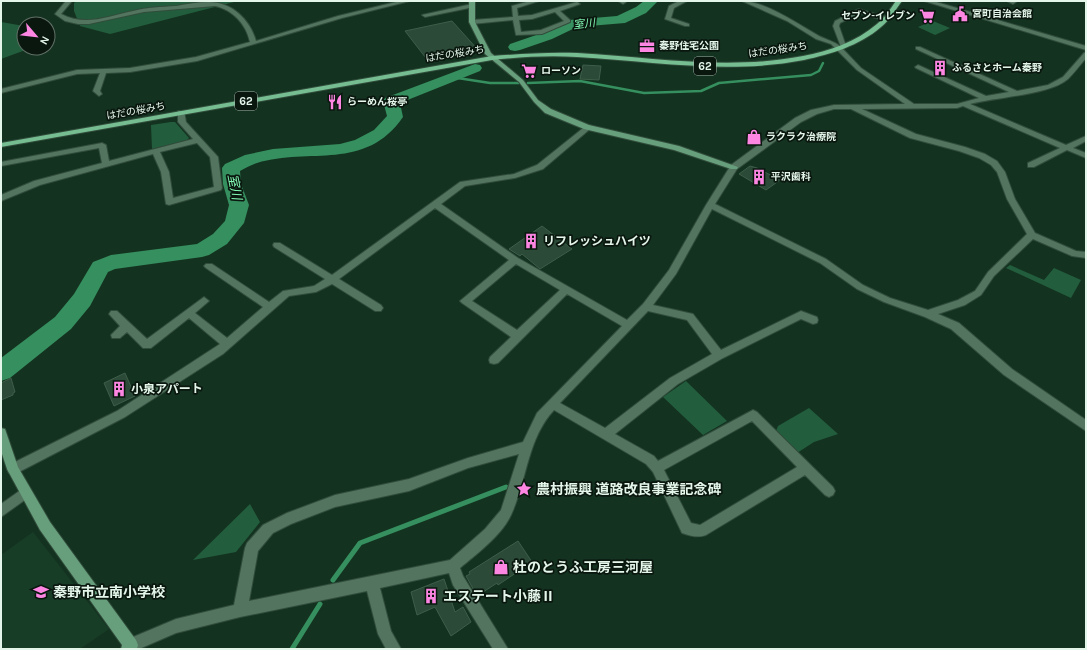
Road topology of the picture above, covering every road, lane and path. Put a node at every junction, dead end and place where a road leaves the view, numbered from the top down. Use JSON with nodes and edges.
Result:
{"nodes":[{"id":1,"x":69,"y":1,"type":"edge"},
{"id":2,"x":407,"y":1,"type":"edge"},
{"id":3,"x":536,"y":1,"type":"edge"},
{"id":4,"x":571,"y":1,"type":"edge"},
{"id":5,"x":684,"y":1,"type":"edge"},
{"id":6,"x":745,"y":1,"type":"edge"},
{"id":7,"x":899,"y":1,"type":"edge"},
{"id":8,"x":927,"y":1,"type":"edge"},
{"id":9,"x":472,"y":4,"type":"edge"},
{"id":10,"x":556,"y":10,"type":"junction"},
{"id":11,"x":428,"y":13,"type":"dead end"},
{"id":12,"x":515,"y":18,"type":"junction"},
{"id":13,"x":886,"y":19,"type":"junction"},
{"id":14,"x":472,"y":22,"type":"junction"},
{"id":15,"x":687,"y":25,"type":"dead end"},
{"id":16,"x":253,"y":43,"type":"junction"},
{"id":17,"x":841,"y":47,"type":"junction"},
{"id":18,"x":918,"y":48,"type":"dead end"},
{"id":19,"x":1086,"y":48,"type":"edge"},
{"id":20,"x":1086,"y":54,"type":"edge"},
{"id":21,"x":492,"y":58,"type":"junction"},
{"id":22,"x":918,"y":67,"type":"dead end"},
{"id":23,"x":104,"y":70,"type":"junction"},
{"id":24,"x":1,"y":92,"type":"edge"},
{"id":25,"x":95,"y":93,"type":"dead end"},
{"id":26,"x":1016,"y":93,"type":"junction"},
{"id":27,"x":985,"y":98,"type":"junction"},
{"id":28,"x":966,"y":104,"type":"junction"},
{"id":29,"x":912,"y":106,"type":"junction"},
{"id":30,"x":852,"y":107,"type":"junction"},
{"id":31,"x":181,"y":113,"type":"junction"},
{"id":32,"x":587,"y":127,"type":"junction"},
{"id":33,"x":1086,"y":138,"type":"edge"},
{"id":34,"x":198,"y":140,"type":"junction"},
{"id":35,"x":1,"y":144,"type":"edge"},
{"id":36,"x":1068,"y":148,"type":"junction"},
{"id":37,"x":156,"y":152,"type":"junction"},
{"id":38,"x":1086,"y":156,"type":"edge"},
{"id":39,"x":1,"y":164,"type":"edge"},
{"id":40,"x":106,"y":164,"type":"junction"},
{"id":41,"x":1048,"y":166,"type":"dead end"},
{"id":42,"x":734,"y":167,"type":"junction"},
{"id":43,"x":1,"y":198,"type":"edge"},
{"id":44,"x":436,"y":205,"type":"junction"},
{"id":45,"x":710,"y":205,"type":"junction"},
{"id":46,"x":1032,"y":235,"type":"junction"},
{"id":47,"x":277,"y":245,"type":"dead end"},
{"id":48,"x":1086,"y":254,"type":"edge"},
{"id":49,"x":515,"y":260,"type":"junction"},
{"id":50,"x":209,"y":266,"type":"dead end"},
{"id":51,"x":333,"y":279,"type":"junction"},
{"id":52,"x":566,"y":290,"type":"junction"},
{"id":53,"x":204,"y":301,"type":"dead end"},
{"id":54,"x":270,"y":307,"type":"junction"},
{"id":55,"x":646,"y":307,"type":"junction"},
{"id":56,"x":378,"y":308,"type":"dead end"},
{"id":57,"x":189,"y":313,"type":"junction"},
{"id":58,"x":114,"y":314,"type":"dead end"},
{"id":59,"x":928,"y":314,"type":"junction"},
{"id":60,"x":813,"y":320,"type":"dead end"},
{"id":61,"x":628,"y":325,"type":"junction"},
{"id":62,"x":126,"y":327,"type":"junction"},
{"id":63,"x":116,"y":334,"type":"dead end"},
{"id":64,"x":518,"y":336,"type":"junction"},
{"id":65,"x":227,"y":344,"type":"junction"},
{"id":66,"x":720,"y":355,"type":"junction"},
{"id":67,"x":494,"y":360,"type":"dead end"},
{"id":68,"x":552,"y":404,"type":"junction"},
{"id":69,"x":1086,"y":426,"type":"edge"},
{"id":70,"x":1,"y":433,"type":"edge"},
{"id":71,"x":606,"y":434,"type":"junction"},
{"id":72,"x":527,"y":446,"type":"junction"},
{"id":73,"x":657,"y":468,"type":"junction"},
{"id":74,"x":805,"y":468,"type":"junction"},
{"id":75,"x":13,"y":469,"type":"junction"},
{"id":76,"x":829,"y":491,"type":"dead end"},
{"id":77,"x":26,"y":493,"type":"junction"},
{"id":78,"x":1,"y":511,"type":"edge"},
{"id":79,"x":453,"y":566,"type":"junction"},
{"id":80,"x":372,"y":583,"type":"junction"},
{"id":81,"x":240,"y":610,"type":"junction"},
{"id":82,"x":129,"y":647,"type":"edge"},
{"id":83,"x":394,"y":649,"type":"edge"},
{"id":84,"x":501,"y":649,"type":"edge"}],
"edges":[{"from":1,"to":16,"type":"street"},
{"from":2,"to":16,"type":"street"},
{"from":3,"to":12,"type":"street"},
{"from":4,"to":10,"type":"street"},
{"from":5,"to":15,"type":"street"},
{"from":6,"to":17,"type":"street"},
{"from":7,"to":13,"type":"main road","name":"はだの桜みち","number":"62"},
{"from":8,"to":19,"type":"street"},
{"from":9,"to":11,"type":"street"},
{"from":9,"to":14,"type":"street"},
{"from":10,"to":12,"type":"street"},
{"from":10,"to":12,"type":"street"},
{"from":12,"to":14,"type":"street"},
{"from":13,"to":17,"type":"main road","name":"はだの桜みち","number":"62"},
{"from":13,"to":17,"type":"street"},
{"from":14,"to":21,"type":"street"},
{"from":16,"to":23,"type":"street"},
{"from":17,"to":21,"type":"main road","name":"はだの桜みち","number":"62"},
{"from":17,"to":29,"type":"street"},
{"from":18,"to":26,"type":"street"},
{"from":20,"to":26,"type":"street"},
{"from":21,"to":31,"type":"main road","name":"はだの桜みち","number":"62"},
{"from":21,"to":32,"type":"street"},
{"from":22,"to":27,"type":"street"},
{"from":23,"to":24,"type":"street"},
{"from":23,"to":25,"type":"street"},
{"from":26,"to":27,"type":"street"},
{"from":27,"to":28,"type":"street"},
{"from":28,"to":29,"type":"street"},
{"from":28,"to":36,"type":"street"},
{"from":29,"to":30,"type":"street"},
{"from":30,"to":42,"type":"street"},
{"from":30,"to":46,"type":"street"},
{"from":31,"to":34,"type":"street"},
{"from":31,"to":35,"type":"main road","name":"はだの桜みち","number":"62"},
{"from":32,"to":42,"type":"street"},
{"from":32,"to":44,"type":"street"},
{"from":33,"to":36,"type":"street"},
{"from":34,"to":37,"type":"street"},
{"from":34,"to":37,"type":"street"},
{"from":36,"to":38,"type":"street"},
{"from":36,"to":41,"type":"street"},
{"from":37,"to":40,"type":"street"},
{"from":39,"to":40,"type":"street"},
{"from":40,"to":43,"type":"street"},
{"from":42,"to":45,"type":"street"},
{"from":44,"to":49,"type":"street"},
{"from":44,"to":51,"type":"street"},
{"from":45,"to":55,"type":"street"},
{"from":45,"to":59,"type":"street"},
{"from":46,"to":48,"type":"street"},
{"from":46,"to":59,"type":"street"},
{"from":47,"to":51,"type":"street"},
{"from":49,"to":52,"type":"street"},
{"from":49,"to":64,"type":"street"},
{"from":50,"to":54,"type":"street"},
{"from":51,"to":54,"type":"street"},
{"from":51,"to":56,"type":"street"},
{"from":52,"to":61,"type":"street"},
{"from":52,"to":64,"type":"street"},
{"from":53,"to":57,"type":"street"},
{"from":54,"to":65,"type":"street"},
{"from":55,"to":61,"type":"street"},
{"from":55,"to":66,"type":"street"},
{"from":57,"to":62,"type":"street"},
{"from":57,"to":65,"type":"street"},
{"from":58,"to":62,"type":"street"},
{"from":59,"to":69,"type":"street"},
{"from":60,"to":66,"type":"street"},
{"from":61,"to":68,"type":"street"},
{"from":62,"to":63,"type":"street"},
{"from":64,"to":67,"type":"street"},
{"from":65,"to":75,"type":"street"},
{"from":66,"to":71,"type":"street"},
{"from":68,"to":71,"type":"street"},
{"from":68,"to":72,"type":"street"},
{"from":70,"to":75,"type":"street"},
{"from":71,"to":73,"type":"street"},
{"from":72,"to":79,"type":"street"},
{"from":72,"to":81,"type":"street"},
{"from":73,"to":74,"type":"street"},
{"from":73,"to":74,"type":"street"},
{"from":74,"to":76,"type":"street"},
{"from":75,"to":77,"type":"street"},
{"from":77,"to":78,"type":"street"},
{"from":77,"to":82,"type":"street"},
{"from":79,"to":80,"type":"street"},
{"from":79,"to":84,"type":"street"},
{"from":80,"to":81,"type":"street"},
{"from":80,"to":83,"type":"street"},
{"from":81,"to":82,"type":"street"}]}
